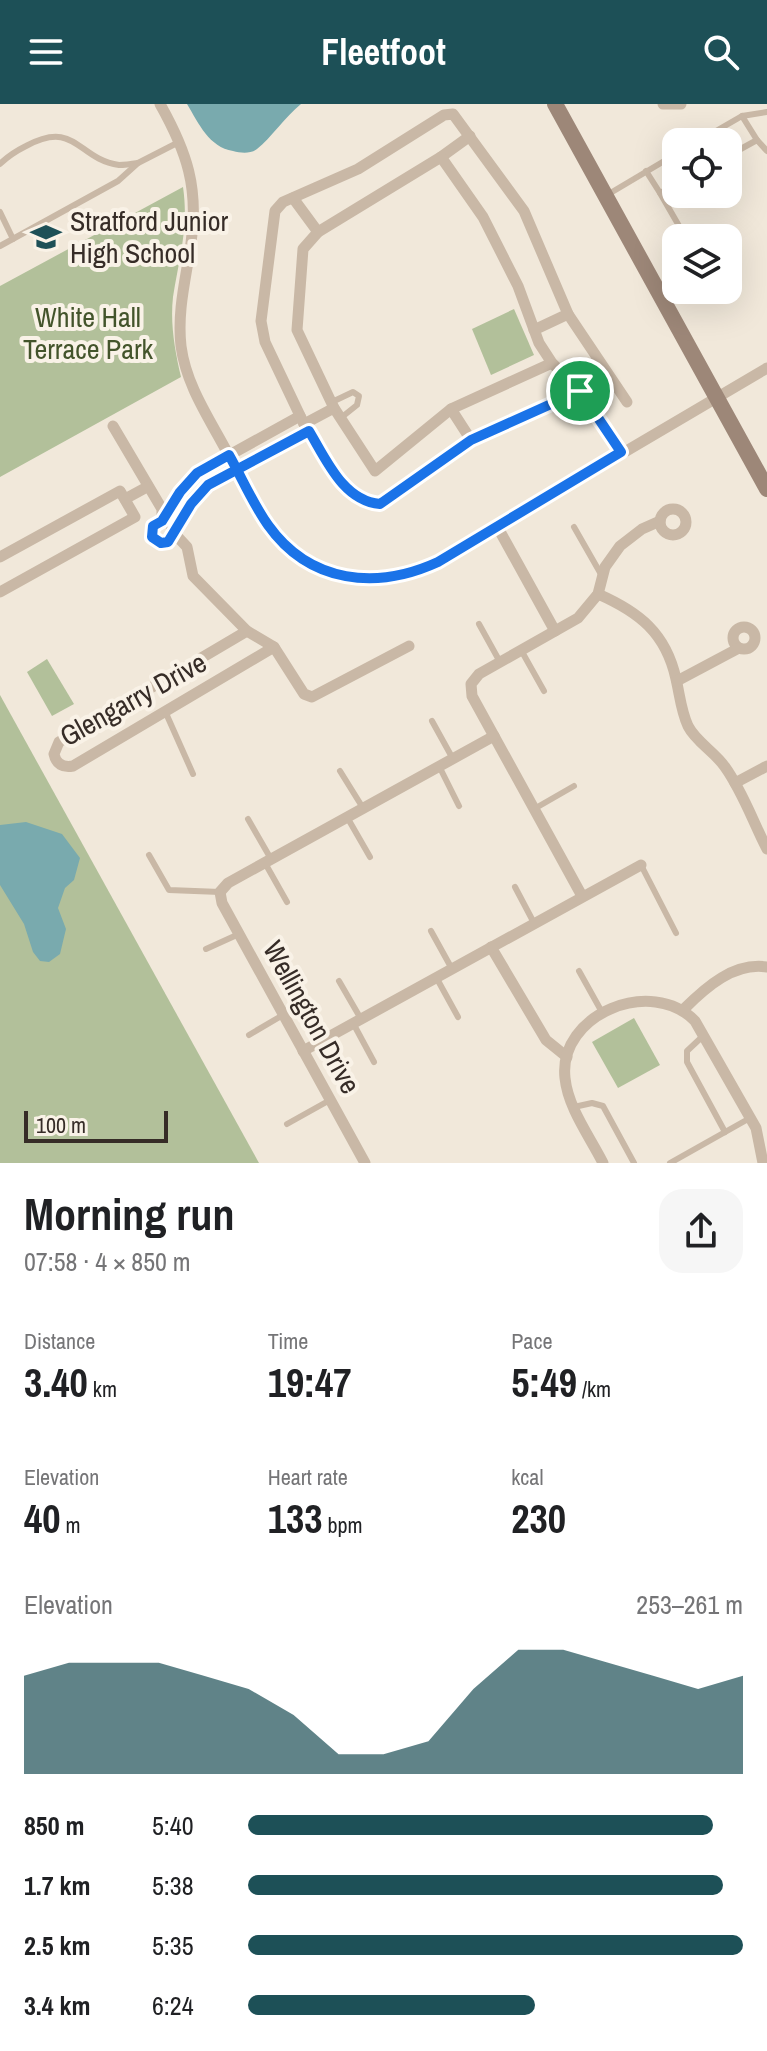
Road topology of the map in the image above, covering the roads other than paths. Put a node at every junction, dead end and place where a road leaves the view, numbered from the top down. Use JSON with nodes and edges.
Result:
{"nodes":[{"id":1,"x":160,"y":104,"type":"edge"},
{"id":2,"x":555,"y":104,"type":"edge"},
{"id":3,"x":681,"y":104,"type":"edge"},
{"id":4,"x":660,"y":107,"type":"edge"},
{"id":5,"x":767,"y":112,"type":"edge"},
{"id":6,"x":742,"y":116,"type":"junction"},
{"id":7,"x":721,"y":128,"type":"edge"},
{"id":8,"x":470,"y":136,"type":"junction"},
{"id":9,"x":757,"y":140,"type":"junction"},
{"id":10,"x":180,"y":142,"type":"junction"},
{"id":11,"x":742,"y":148,"type":"edge"},
{"id":12,"x":767,"y":151,"type":"edge"},
{"id":13,"x":441,"y":157,"type":"junction"},
{"id":14,"x":662,"y":162,"type":"edge"},
{"id":15,"x":138,"y":163,"type":"junction"},
{"id":16,"x":0,"y":164,"type":"edge"},
{"id":17,"x":646,"y":171,"type":"junction"},
{"id":18,"x":660,"y":193,"type":"joint"},
{"id":19,"x":605,"y":195,"type":"junction"},
{"id":20,"x":293,"y":198,"type":"junction"},
{"id":21,"x":0,"y":212,"type":"edge"},
{"id":22,"x":678,"y":224,"type":"edge"},
{"id":23,"x":318,"y":232,"type":"junction"},
{"id":24,"x":13,"y":239,"type":"junction"},
{"id":25,"x":0,"y":246,"type":"edge"},
{"id":26,"x":568,"y":314,"type":"junction"},
{"id":27,"x":534,"y":330,"type":"junction"},
{"id":28,"x":552,"y":363,"type":"junction"},
{"id":29,"x":767,"y":368,"type":"edge"},
{"id":30,"x":580,"y":391,"type":"junction"},
{"id":31,"x":716,"y":397,"type":"junction"},
{"id":32,"x":627,"y":402,"type":"dead end"},
{"id":33,"x":336,"y":409,"type":"junction"},
{"id":34,"x":451,"y":409,"type":"junction"},
{"id":35,"x":304,"y":424,"type":"junction"},
{"id":36,"x":113,"y":426,"type":"dead end"},
{"id":37,"x":471,"y":440,"type":"junction"},
{"id":38,"x":621,"y":452,"type":"junction"},
{"id":39,"x":229,"y":455,"type":"junction"},
{"id":40,"x":237,"y":469,"type":"junction"},
{"id":41,"x":147,"y":487,"type":"junction"},
{"id":42,"x":767,"y":489,"type":"edge"},
{"id":43,"x":125,"y":499,"type":"junction"},
{"id":44,"x":162,"y":521,"type":"junction"},
{"id":45,"x":660,"y":521,"type":"dead end"},
{"id":46,"x":497,"y":526,"type":"junction"},
{"id":47,"x":574,"y":527,"type":"dead end"},
{"id":48,"x":173,"y":532,"type":"junction"},
{"id":49,"x":0,"y":557,"type":"edge"},
{"id":50,"x":603,"y":576,"type":"junction"},
{"id":51,"x":0,"y":592,"type":"edge"},
{"id":52,"x":598,"y":594,"type":"junction"},
{"id":53,"x":479,"y":624,"type":"dead end"},
{"id":54,"x":247,"y":631,"type":"junction"},
{"id":55,"x":555,"y":631,"type":"junction"},
{"id":56,"x":409,"y":646,"type":"dead end"},
{"id":57,"x":274,"y":647,"type":"junction"},
{"id":58,"x":739,"y":648,"type":"dead end"},
{"id":59,"x":521,"y":650,"type":"junction"},
{"id":60,"x":500,"y":662,"type":"junction"},
{"id":61,"x":677,"y":681,"type":"junction"},
{"id":62,"x":544,"y":691,"type":"dead end"},
{"id":63,"x":165,"y":711,"type":"junction"},
{"id":64,"x":432,"y":721,"type":"dead end"},
{"id":65,"x":494,"y":736,"type":"junction"},
{"id":66,"x":453,"y":759,"type":"junction"},
{"id":67,"x":439,"y":766,"type":"junction"},
{"id":68,"x":767,"y":766,"type":"edge"},
{"id":69,"x":340,"y":771,"type":"dead end"},
{"id":70,"x":193,"y":774,"type":"dead end"},
{"id":71,"x":735,"y":783,"type":"junction"},
{"id":72,"x":574,"y":786,"type":"dead end"},
{"id":73,"x":459,"y":806,"type":"dead end"},
{"id":74,"x":363,"y":808,"type":"junction"},
{"id":75,"x":534,"y":809,"type":"junction"},
{"id":76,"x":347,"y":817,"type":"junction"},
{"id":77,"x":248,"y":819,"type":"dead end"},
{"id":78,"x":767,"y":849,"type":"edge"},
{"id":79,"x":149,"y":855,"type":"dead end"},
{"id":80,"x":370,"y":857,"type":"dead end"},
{"id":81,"x":268,"y":861,"type":"junction"},
{"id":82,"x":641,"y":865,"type":"joint"},
{"id":83,"x":515,"y":887,"type":"dead end"},
{"id":84,"x":220,"y":892,"type":"junction"},
{"id":85,"x":582,"y":896,"type":"junction"},
{"id":86,"x":287,"y":902,"type":"dead end"},
{"id":87,"x":534,"y":923,"type":"junction"},
{"id":88,"x":431,"y":931,"type":"dead end"},
{"id":89,"x":676,"y":933,"type":"dead end"},
{"id":90,"x":239,"y":934,"type":"junction"},
{"id":91,"x":491,"y":947,"type":"junction"},
{"id":92,"x":206,"y":949,"type":"dead end"},
{"id":93,"x":767,"y":967,"type":"edge"},
{"id":94,"x":452,"y":969,"type":"junction"},
{"id":95,"x":579,"y":971,"type":"dead end"},
{"id":96,"x":436,"y":977,"type":"junction"},
{"id":97,"x":339,"y":981,"type":"dead end"},
{"id":98,"x":684,"y":1009,"type":"junction"},
{"id":99,"x":603,"y":1014,"type":"junction"},
{"id":100,"x":283,"y":1015,"type":"junction"},
{"id":101,"x":458,"y":1017,"type":"dead end"},
{"id":102,"x":357,"y":1021,"type":"junction"},
{"id":103,"x":249,"y":1035,"type":"dead end"},
{"id":104,"x":703,"y":1036,"type":"junction"},
{"id":105,"x":303,"y":1051,"type":"junction"},
{"id":106,"x":567,"y":1057,"type":"junction"},
{"id":107,"x":374,"y":1062,"type":"dead end"},
{"id":108,"x":330,"y":1100,"type":"junction"},
{"id":109,"x":574,"y":1107,"type":"junction"},
{"id":110,"x":750,"y":1118,"type":"junction"},
{"id":111,"x":287,"y":1124,"type":"dead end"},
{"id":112,"x":725,"y":1132,"type":"junction"},
{"id":113,"x":365,"y":1163,"type":"edge"},
{"id":114,"x":603,"y":1163,"type":"edge"},
{"id":115,"x":634,"y":1163,"type":"edge"},
{"id":116,"x":670,"y":1163,"type":"edge"},
{"id":117,"x":763,"y":1163,"type":"edge"}],
"edges":[{"from":1,"to":10,"type":"street"},
{"from":2,"to":19,"type":"street"},
{"from":3,"to":4,"type":"street"},
{"from":5,"to":6,"type":"lane"},
{"from":6,"to":7,"type":"lane"},
{"from":6,"to":9,"type":"lane"},
{"from":8,"to":13,"type":"street"},
{"from":8,"to":20,"type":"street"},
{"from":8,"to":26,"type":"street"},
{"from":9,"to":11,"type":"lane"},
{"from":9,"to":12,"type":"lane"},
{"from":10,"to":15,"type":"lane"},
{"from":10,"to":39,"type":"street"},
{"from":13,"to":23,"type":"street"},
{"from":13,"to":27,"type":"street"},
{"from":14,"to":17,"type":"lane"},
{"from":15,"to":16,"type":"lane"},
{"from":15,"to":24,"type":"lane"},
{"from":17,"to":18,"type":"lane"},
{"from":17,"to":19,"type":"lane"},
{"from":18,"to":22,"type":"lane"},
{"from":19,"to":31,"type":"street"},
{"from":20,"to":23,"type":"street"},
{"from":20,"to":35,"type":"street"},
{"from":21,"to":24,"type":"lane"},
{"from":23,"to":33,"type":"street"},
{"from":24,"to":25,"type":"lane"},
{"from":26,"to":27,"type":"street"},
{"from":26,"to":32,"type":"street"},
{"from":27,"to":28,"type":"street"},
{"from":28,"to":30,"type":"street"},
{"from":28,"to":34,"type":"street"},
{"from":29,"to":31,"type":"street"},
{"from":30,"to":37,"type":"street"},
{"from":30,"to":38,"type":"street"},
{"from":31,"to":38,"type":"street"},
{"from":31,"to":42,"type":"street"},
{"from":33,"to":34,"type":"street"},
{"from":33,"to":35,"type":"street"},
{"from":34,"to":37,"type":"street"},
{"from":35,"to":37,"type":"street"},
{"from":35,"to":39,"type":"street"},
{"from":35,"to":40,"type":"street"},
{"from":36,"to":41,"type":"street"},
{"from":38,"to":46,"type":"street"},
{"from":39,"to":40,"type":"street"},
{"from":39,"to":44,"type":"street"},
{"from":40,"to":46,"type":"street"},
{"from":40,"to":48,"type":"street"},
{"from":41,"to":43,"type":"street"},
{"from":41,"to":44,"type":"street"},
{"from":43,"to":49,"type":"street"},
{"from":43,"to":51,"type":"street"},
{"from":44,"to":48,"type":"street"},
{"from":44,"to":48,"type":"street"},
{"from":45,"to":50,"type":"street"},
{"from":46,"to":55,"type":"street"},
{"from":47,"to":50,"type":"lane"},
{"from":48,"to":54,"type":"street"},
{"from":50,"to":52,"type":"street"},
{"from":52,"to":55,"type":"street"},
{"from":52,"to":61,"type":"street"},
{"from":53,"to":60,"type":"lane"},
{"from":54,"to":57,"type":"street"},
{"from":54,"to":63,"type":"street","name":"Glengarry Drive"},
{"from":55,"to":59,"type":"street"},
{"from":56,"to":57,"type":"street"},
{"from":57,"to":63,"type":"street","name":"Glengarry Drive"},
{"from":58,"to":61,"type":"street"},
{"from":59,"to":60,"type":"street"},
{"from":59,"to":62,"type":"lane"},
{"from":60,"to":65,"type":"street"},
{"from":61,"to":71,"type":"street"},
{"from":63,"to":70,"type":"lane"},
{"from":64,"to":66,"type":"lane"},
{"from":65,"to":66,"type":"street"},
{"from":65,"to":75,"type":"street"},
{"from":66,"to":67,"type":"street"},
{"from":67,"to":73,"type":"lane"},
{"from":67,"to":74,"type":"street"},
{"from":68,"to":71,"type":"street"},
{"from":69,"to":74,"type":"lane"},
{"from":71,"to":78,"type":"street"},
{"from":72,"to":75,"type":"lane"},
{"from":74,"to":76,"type":"street"},
{"from":75,"to":85,"type":"street"},
{"from":76,"to":80,"type":"lane"},
{"from":76,"to":81,"type":"street"},
{"from":77,"to":81,"type":"lane"},
{"from":79,"to":84,"type":"lane"},
{"from":81,"to":84,"type":"street"},
{"from":81,"to":86,"type":"lane"},
{"from":82,"to":85,"type":"street"},
{"from":82,"to":89,"type":"lane"},
{"from":83,"to":87,"type":"lane"},
{"from":84,"to":90,"type":"street","name":"Wellington Drive"},
{"from":85,"to":87,"type":"street"},
{"from":87,"to":91,"type":"street"},
{"from":88,"to":94,"type":"lane"},
{"from":90,"to":92,"type":"lane"},
{"from":90,"to":100,"type":"street","name":"Wellington Drive"},
{"from":91,"to":94,"type":"street"},
{"from":91,"to":106,"type":"street"},
{"from":93,"to":98,"type":"street"},
{"from":94,"to":96,"type":"street"},
{"from":95,"to":99,"type":"lane"},
{"from":96,"to":101,"type":"lane"},
{"from":96,"to":102,"type":"street"},
{"from":97,"to":102,"type":"lane"},
{"from":98,"to":99,"type":"street"},
{"from":98,"to":104,"type":"street"},
{"from":99,"to":106,"type":"street"},
{"from":100,"to":103,"type":"lane"},
{"from":100,"to":105,"type":"street","name":"Wellington Drive"},
{"from":102,"to":105,"type":"street"},
{"from":102,"to":107,"type":"lane"},
{"from":104,"to":110,"type":"street"},
{"from":104,"to":112,"type":"lane"},
{"from":105,"to":108,"type":"street","name":"Wellington Drive"},
{"from":106,"to":109,"type":"street"},
{"from":108,"to":111,"type":"lane"},
{"from":108,"to":113,"type":"street","name":"Wellington Drive"},
{"from":109,"to":114,"type":"street"},
{"from":109,"to":115,"type":"lane"},
{"from":110,"to":112,"type":"lane"},
{"from":110,"to":117,"type":"street"},
{"from":112,"to":116,"type":"lane"}]}
